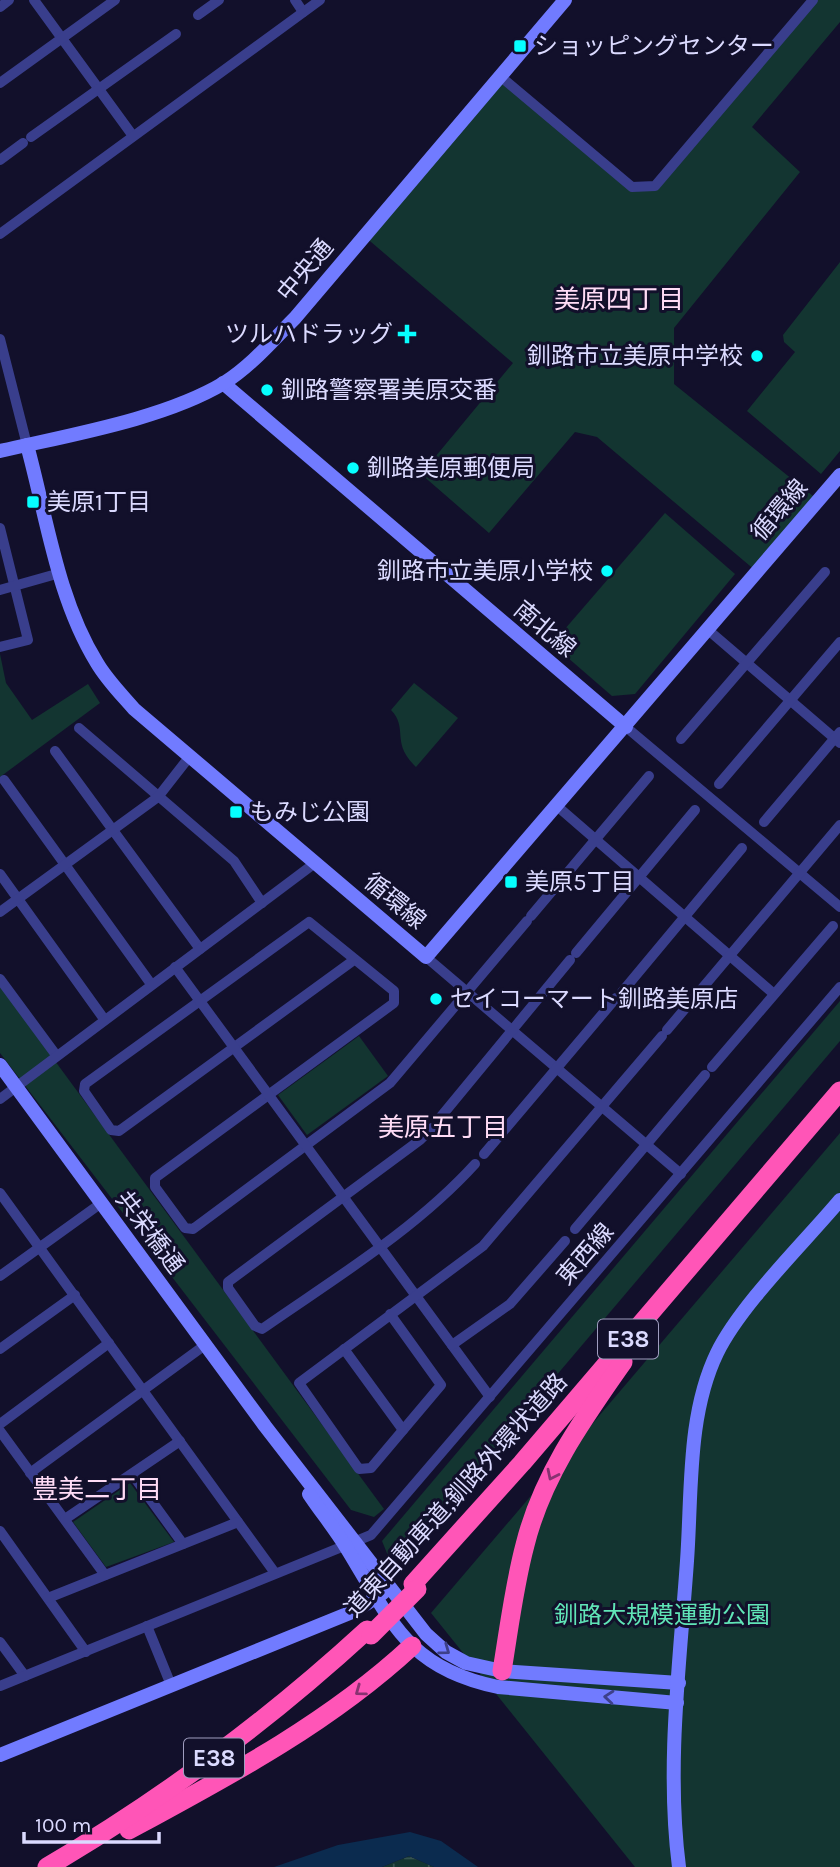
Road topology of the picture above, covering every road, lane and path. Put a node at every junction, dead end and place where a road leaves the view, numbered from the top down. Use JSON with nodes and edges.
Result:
{"nodes":[{"id":1,"x":9,"y":0,"type":"edge"},
{"id":2,"x":34,"y":0,"type":"edge"},
{"id":3,"x":115,"y":0,"type":"edge"},
{"id":4,"x":219,"y":0,"type":"edge"},
{"id":5,"x":295,"y":0,"type":"edge"},
{"id":6,"x":320,"y":0,"type":"edge"},
{"id":7,"x":565,"y":0,"type":"edge"},
{"id":8,"x":813,"y":0,"type":"edge"},
{"id":9,"x":0,"y":7,"type":"edge"},
{"id":10,"x":303,"y":12,"type":"junction"},
{"id":11,"x":198,"y":15,"type":"dead end"},
{"id":12,"x":176,"y":34,"type":"dead end"},
{"id":13,"x":62,"y":38,"type":"junction"},
{"id":14,"x":500,"y":76,"type":"junction"},
{"id":15,"x":0,"y":83,"type":"edge"},
{"id":16,"x":98,"y":89,"type":"junction"},
{"id":17,"x":133,"y":136,"type":"junction"},
{"id":18,"x":0,"y":160,"type":"edge"},
{"id":19,"x":0,"y":234,"type":"edge"},
{"id":20,"x":0,"y":339,"type":"edge"},
{"id":21,"x":2,"y":357,"type":"edge"},
{"id":22,"x":223,"y":383,"type":"junction"},
{"id":23,"x":27,"y":445,"type":"junction"},
{"id":24,"x":0,"y":451,"type":"edge"},
{"id":25,"x":840,"y":475,"type":"edge"},
{"id":26,"x":0,"y":528,"type":"edge"},
{"id":27,"x":825,"y":572,"type":"dead end"},
{"id":28,"x":60,"y":573,"type":"junction"},
{"id":29,"x":15,"y":586,"type":"junction"},
{"id":30,"x":0,"y":590,"type":"edge"},
{"id":31,"x":707,"y":629,"type":"junction"},
{"id":32,"x":840,"y":642,"type":"edge"},
{"id":33,"x":0,"y":647,"type":"edge"},
{"id":34,"x":745,"y":662,"type":"junction"},
{"id":35,"x":790,"y":700,"type":"junction"},
{"id":36,"x":625,"y":727,"type":"junction"},
{"id":37,"x":79,"y":728,"type":"dead end"},
{"id":38,"x":838,"y":738,"type":"edge"},
{"id":39,"x":681,"y":739,"type":"dead end"},
{"id":40,"x":55,"y":751,"type":"dead end"},
{"id":41,"x":190,"y":757,"type":"junction"},
{"id":42,"x":649,"y":776,"type":"dead end"},
{"id":43,"x":4,"y":780,"type":"dead end"},
{"id":44,"x":719,"y":784,"type":"dead end"},
{"id":45,"x":158,"y":797,"type":"junction"},
{"id":46,"x":556,"y":806,"type":"junction"},
{"id":47,"x":695,"y":810,"type":"dead end"},
{"id":48,"x":764,"y":822,"type":"dead end"},
{"id":49,"x":840,"y":825,"type":"edge"},
{"id":50,"x":114,"y":830,"type":"junction"},
{"id":51,"x":594,"y":841,"type":"junction"},
{"id":52,"x":742,"y":848,"type":"dead end"},
{"id":53,"x":315,"y":863,"type":"junction"},
{"id":54,"x":66,"y":865,"type":"junction"},
{"id":55,"x":0,"y":874,"type":"edge"},
{"id":56,"x":799,"y":874,"type":"junction"},
{"id":57,"x":639,"y":879,"type":"junction"},
{"id":58,"x":17,"y":899,"type":"junction"},
{"id":59,"x":262,"y":903,"type":"junction"},
{"id":60,"x":840,"y":907,"type":"edge"},
{"id":61,"x":0,"y":912,"type":"edge"},
{"id":62,"x":685,"y":916,"type":"junction"},
{"id":63,"x":833,"y":926,"type":"dead end"},
{"id":64,"x":201,"y":949,"type":"junction"},
{"id":65,"x":729,"y":954,"type":"junction"},
{"id":66,"x":426,"y":957,"type":"junction"},
{"id":67,"x":354,"y":960,"type":"junction"},
{"id":68,"x":175,"y":967,"type":"junction"},
{"id":69,"x":0,"y":979,"type":"edge"},
{"id":70,"x":151,"y":984,"type":"junction"},
{"id":71,"x":840,"y":987,"type":"edge"},
{"id":72,"x":466,"y":992,"type":"junction"},
{"id":73,"x":774,"y":994,"type":"junction"},
{"id":74,"x":200,"y":1001,"type":"junction"},
{"id":75,"x":104,"y":1019,"type":"junction"},
{"id":76,"x":511,"y":1029,"type":"junction"},
{"id":77,"x":233,"y":1048,"type":"junction"},
{"id":78,"x":56,"y":1055,"type":"junction"},
{"id":79,"x":0,"y":1065,"type":"edge"},
{"id":80,"x":556,"y":1068,"type":"junction"},
{"id":81,"x":15,"y":1085,"type":"junction"},
{"id":82,"x":840,"y":1090,"type":"edge"},
{"id":83,"x":268,"y":1095,"type":"junction"},
{"id":84,"x":0,"y":1099,"type":"edge"},
{"id":85,"x":840,"y":1102,"type":"edge"},
{"id":86,"x":602,"y":1107,"type":"junction"},
{"id":87,"x":646,"y":1145,"type":"junction"},
{"id":88,"x":306,"y":1146,"type":"junction"},
{"id":89,"x":484,"y":1154,"type":"dead end"},
{"id":90,"x":475,"y":1164,"type":"dead end"},
{"id":91,"x":681,"y":1174,"type":"junction"},
{"id":92,"x":0,"y":1194,"type":"edge"},
{"id":93,"x":341,"y":1196,"type":"junction"},
{"id":94,"x":840,"y":1200,"type":"edge"},
{"id":95,"x":100,"y":1204,"type":"junction"},
{"id":96,"x":575,"y":1229,"type":"dead end"},
{"id":97,"x":565,"y":1241,"type":"dead end"},
{"id":98,"x":379,"y":1246,"type":"junction"},
{"id":99,"x":40,"y":1247,"type":"junction"},
{"id":100,"x":0,"y":1276,"type":"edge"},
{"id":101,"x":75,"y":1295,"type":"junction"},
{"id":102,"x":415,"y":1295,"type":"junction"},
{"id":103,"x":390,"y":1314,"type":"junction"},
{"id":104,"x":642,"y":1336,"type":"junction"},
{"id":105,"x":109,"y":1343,"type":"junction"},
{"id":106,"x":205,"y":1345,"type":"junction"},
{"id":107,"x":453,"y":1345,"type":"junction"},
{"id":108,"x":0,"y":1349,"type":"edge"},
{"id":109,"x":344,"y":1349,"type":"junction"},
{"id":110,"x":144,"y":1391,"type":"junction"},
{"id":111,"x":490,"y":1397,"type":"junction"},
{"id":112,"x":0,"y":1424,"type":"edge"},
{"id":113,"x":402,"y":1430,"type":"junction"},
{"id":114,"x":0,"y":1432,"type":"edge"},
{"id":115,"x":180,"y":1441,"type":"junction"},
{"id":116,"x":30,"y":1473,"type":"junction"},
{"id":117,"x":132,"y":1474,"type":"junction"},
{"id":118,"x":65,"y":1519,"type":"junction"},
{"id":119,"x":238,"y":1522,"type":"junction"},
{"id":120,"x":0,"y":1531,"type":"edge"},
{"id":121,"x":350,"y":1543,"type":"junction"},
{"id":122,"x":183,"y":1544,"type":"junction"},
{"id":123,"x":275,"y":1573,"type":"junction"},
{"id":124,"x":104,"y":1575,"type":"junction"},
{"id":125,"x":389,"y":1587,"type":"junction"},
{"id":126,"x":415,"y":1587,"type":"junction"},
{"id":127,"x":48,"y":1598,"type":"junction"},
{"id":128,"x":377,"y":1600,"type":"junction"},
{"id":129,"x":148,"y":1626,"type":"junction"},
{"id":130,"x":369,"y":1632,"type":"junction"},
{"id":131,"x":419,"y":1640,"type":"junction"},
{"id":132,"x":0,"y":1642,"type":"edge"},
{"id":133,"x":86,"y":1651,"type":"junction"},
{"id":134,"x":531,"y":1673,"type":"junction"},
{"id":135,"x":25,"y":1676,"type":"junction"},
{"id":136,"x":583,"y":1677,"type":"junction"},
{"id":137,"x":500,"y":1679,"type":"junction"},
{"id":138,"x":679,"y":1683,"type":"junction"},
{"id":139,"x":171,"y":1685,"type":"junction"},
{"id":140,"x":0,"y":1686,"type":"edge"},
{"id":141,"x":530,"y":1690,"type":"junction"},
{"id":142,"x":582,"y":1695,"type":"junction"},
{"id":143,"x":677,"y":1703,"type":"junction"},
{"id":144,"x":0,"y":1755,"type":"edge"},
{"id":145,"x":69,"y":1863,"type":"edge"},
{"id":146,"x":47,"y":1867,"type":"edge"},
{"id":147,"x":679,"y":1867,"type":"edge"}],
"edges":[{"from":1,"to":9,"type":"street"},
{"from":2,"to":13,"type":"street"},
{"from":3,"to":13,"type":"street"},
{"from":4,"to":11,"type":"street"},
{"from":5,"to":10,"type":"street"},
{"from":6,"to":10,"type":"street"},
{"from":7,"to":14,"type":"street","name":"中央通"},
{"from":8,"to":14,"type":"street"},
{"from":10,"to":17,"type":"street"},
{"from":12,"to":16,"type":"street"},
{"from":13,"to":15,"type":"street"},
{"from":13,"to":16,"type":"street"},
{"from":14,"to":22,"type":"street","name":"中央通"},
{"from":16,"to":17,"type":"street"},
{"from":16,"to":18,"type":"street"},
{"from":17,"to":19,"type":"street"},
{"from":20,"to":21,"type":"street"},
{"from":21,"to":23,"type":"street"},
{"from":22,"to":23,"type":"street","name":"中央通"},
{"from":22,"to":36,"type":"street","name":"南北線"},
{"from":23,"to":24,"type":"street","name":"中央通"},
{"from":23,"to":28,"type":"street","name":"循環線"},
{"from":25,"to":31,"type":"street","name":"循環線"},
{"from":26,"to":29,"type":"street"},
{"from":27,"to":34,"type":"street"},
{"from":28,"to":29,"type":"street"},
{"from":28,"to":41,"type":"street","name":"循環線"},
{"from":29,"to":30,"type":"street"},
{"from":29,"to":33,"type":"street"},
{"from":31,"to":34,"type":"street"},
{"from":31,"to":36,"type":"street","name":"循環線"},
{"from":32,"to":35,"type":"street"},
{"from":34,"to":35,"type":"street"},
{"from":34,"to":39,"type":"street"},
{"from":35,"to":38,"type":"street"},
{"from":35,"to":44,"type":"street"},
{"from":36,"to":46,"type":"street","name":"循環線"},
{"from":36,"to":56,"type":"street","name":"南北線"},
{"from":37,"to":45,"type":"street"},
{"from":38,"to":48,"type":"street"},
{"from":40,"to":50,"type":"street"},
{"from":41,"to":45,"type":"street"},
{"from":41,"to":53,"type":"street","name":"循環線"},
{"from":42,"to":51,"type":"street"},
{"from":43,"to":54,"type":"street"},
{"from":45,"to":50,"type":"street"},
{"from":45,"to":59,"type":"street"},
{"from":46,"to":51,"type":"street"},
{"from":46,"to":66,"type":"street","name":"循環線"},
{"from":47,"to":57,"type":"street"},
{"from":49,"to":56,"type":"street"},
{"from":50,"to":54,"type":"street"},
{"from":50,"to":64,"type":"street"},
{"from":51,"to":57,"type":"street"},
{"from":51,"to":72,"type":"street"},
{"from":52,"to":62,"type":"street"},
{"from":53,"to":59,"type":"street"},
{"from":53,"to":66,"type":"street","name":"循環線"},
{"from":54,"to":58,"type":"street"},
{"from":54,"to":70,"type":"street"},
{"from":55,"to":58,"type":"street"},
{"from":56,"to":60,"type":"street","name":"南北線"},
{"from":56,"to":65,"type":"street"},
{"from":57,"to":62,"type":"street"},
{"from":57,"to":76,"type":"street"},
{"from":58,"to":61,"type":"street"},
{"from":58,"to":75,"type":"street"},
{"from":59,"to":64,"type":"street"},
{"from":62,"to":65,"type":"street"},
{"from":62,"to":80,"type":"street"},
{"from":63,"to":73,"type":"street"},
{"from":64,"to":68,"type":"street"},
{"from":65,"to":73,"type":"street"},
{"from":65,"to":86,"type":"street"},
{"from":66,"to":72,"type":"street"},
{"from":67,"to":74,"type":"street"},
{"from":67,"to":77,"type":"street"},
{"from":67,"to":83,"type":"street"},
{"from":68,"to":70,"type":"street"},
{"from":68,"to":74,"type":"street"},
{"from":69,"to":78,"type":"street"},
{"from":70,"to":75,"type":"street"},
{"from":71,"to":91,"type":"street","name":"東西線"},
{"from":72,"to":76,"type":"street"},
{"from":72,"to":88,"type":"street"},
{"from":73,"to":87,"type":"street"},
{"from":74,"to":77,"type":"street"},
{"from":74,"to":77,"type":"street"},
{"from":75,"to":78,"type":"street"},
{"from":76,"to":80,"type":"street"},
{"from":76,"to":93,"type":"street"},
{"from":77,"to":83,"type":"street"},
{"from":78,"to":81,"type":"street"},
{"from":79,"to":81,"type":"street","name":"共栄橋通"},
{"from":80,"to":86,"type":"street"},
{"from":80,"to":89,"type":"street"},
{"from":81,"to":84,"type":"street"},
{"from":81,"to":95,"type":"street","name":"共栄橋通"},
{"from":82,"to":126,"type":"highway","name":"道東自動車道;釧路外環状道路","number":"E38"},
{"from":83,"to":88,"type":"street"},
{"from":83,"to":88,"type":"street"},
{"from":85,"to":104,"type":"highway","name":"道東自動車道;釧路外環状道路","number":"E38"},
{"from":86,"to":87,"type":"street"},
{"from":86,"to":102,"type":"street"},
{"from":87,"to":91,"type":"street"},
{"from":87,"to":96,"type":"street"},
{"from":88,"to":93,"type":"street"},
{"from":90,"to":98,"type":"street"},
{"from":91,"to":111,"type":"street","name":"東西線"},
{"from":92,"to":99,"type":"street"},
{"from":93,"to":98,"type":"street"},
{"from":93,"to":98,"type":"street"},
{"from":94,"to":138,"type":"street"},
{"from":95,"to":99,"type":"street"},
{"from":95,"to":106,"type":"street","name":"共栄橋通"},
{"from":97,"to":107,"type":"street"},
{"from":98,"to":102,"type":"street"},
{"from":99,"to":100,"type":"street"},
{"from":99,"to":101,"type":"street"},
{"from":101,"to":105,"type":"street"},
{"from":101,"to":108,"type":"street"},
{"from":102,"to":103,"type":"street"},
{"from":102,"to":107,"type":"street"},
{"from":103,"to":109,"type":"street"},
{"from":103,"to":113,"type":"street"},
{"from":104,"to":126,"type":"highway","name":"道東自動車道;釧路外環状道路","number":"E38"},
{"from":104,"to":137,"type":"highway","one_way":true},
{"from":105,"to":110,"type":"street"},
{"from":105,"to":112,"type":"street"},
{"from":106,"to":110,"type":"street"},
{"from":106,"to":121,"type":"street","name":"共栄橋通"},
{"from":107,"to":111,"type":"street"},
{"from":109,"to":113,"type":"street"},
{"from":109,"to":113,"type":"street"},
{"from":110,"to":115,"type":"street"},
{"from":110,"to":116,"type":"street"},
{"from":111,"to":121,"type":"street","name":"東西線"},
{"from":114,"to":116,"type":"street"},
{"from":115,"to":117,"type":"street"},
{"from":115,"to":119,"type":"street"},
{"from":116,"to":118,"type":"street"},
{"from":117,"to":118,"type":"street"},
{"from":117,"to":122,"type":"street"},
{"from":118,"to":124,"type":"street"},
{"from":119,"to":122,"type":"street"},
{"from":119,"to":123,"type":"street"},
{"from":120,"to":127,"type":"street"},
{"from":121,"to":123,"type":"street","name":"東西線"},
{"from":121,"to":125,"type":"street"},
{"from":121,"to":128,"type":"street"},
{"from":122,"to":124,"type":"street"},
{"from":123,"to":129,"type":"street","name":"東西線"},
{"from":124,"to":127,"type":"street"},
{"from":125,"to":128,"type":"street"},
{"from":125,"to":131,"type":"street"},
{"from":126,"to":130,"type":"highway","name":"道東自動車道;釧路外環状道路","number":"E38"},
{"from":127,"to":133,"type":"street"},
{"from":128,"to":131,"type":"street"},
{"from":128,"to":139,"type":"street"},
{"from":129,"to":133,"type":"street","name":"東西線"},
{"from":129,"to":139,"type":"street"},
{"from":130,"to":145,"type":"highway","name":"道東自動車道;釧路外環状道路","number":"E38"},
{"from":130,"to":146,"type":"highway","name":"道東自動車道;釧路外環状道路","number":"E38"},
{"from":131,"to":137,"type":"street"},
{"from":131,"to":145,"type":"highway","one_way":true},
{"from":132,"to":135,"type":"street"},
{"from":133,"to":135,"type":"street","name":"東西線"},
{"from":134,"to":136,"type":"street"},
{"from":134,"to":137,"type":"street"},
{"from":134,"to":141,"type":"street"},
{"from":135,"to":140,"type":"street","name":"東西線"},
{"from":136,"to":138,"type":"street"},
{"from":136,"to":142,"type":"street"},
{"from":137,"to":141,"type":"street"},
{"from":138,"to":143,"type":"street"},
{"from":139,"to":144,"type":"street"},
{"from":141,"to":142,"type":"street"},
{"from":143,"to":142,"type":"street","one_way":true},
{"from":143,"to":147,"type":"street"}]}
